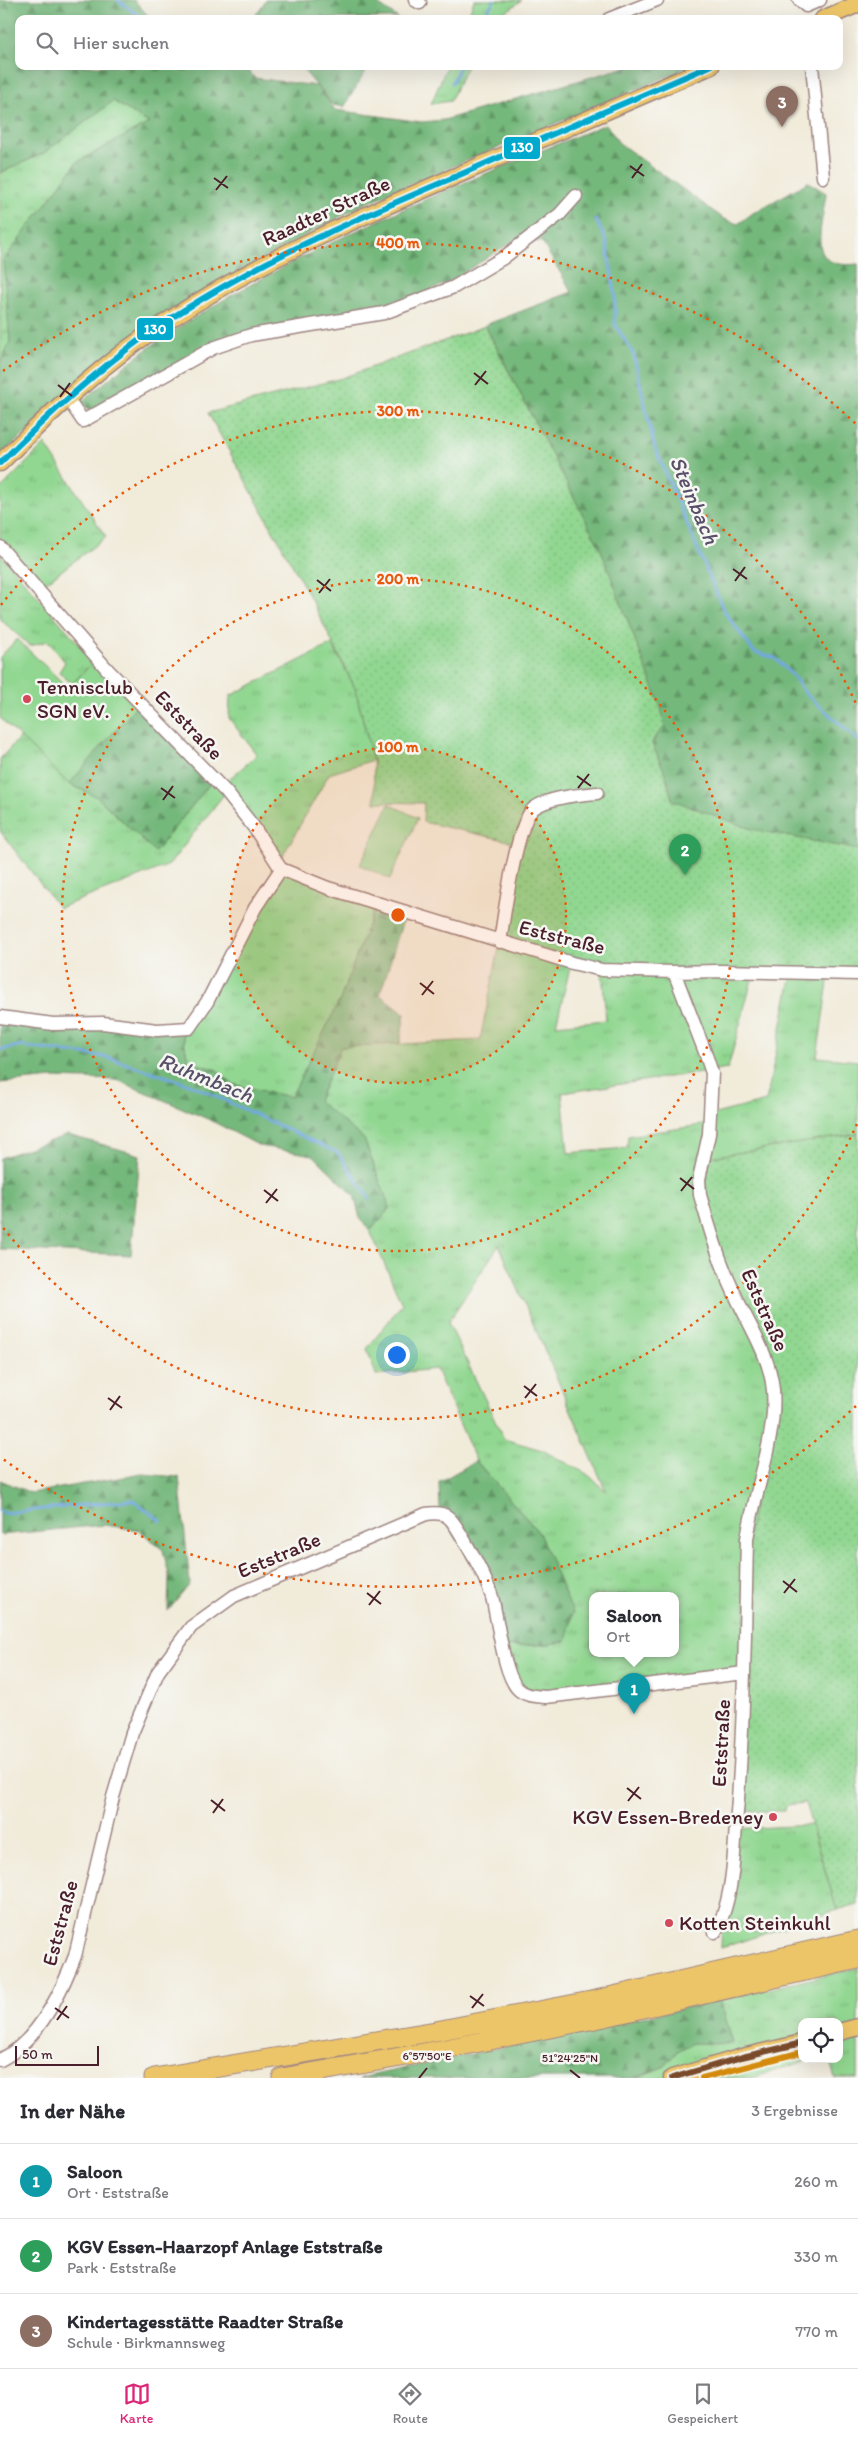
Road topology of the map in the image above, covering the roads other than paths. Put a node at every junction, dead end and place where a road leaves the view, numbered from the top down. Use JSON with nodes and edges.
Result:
{"nodes":[{"id":1,"x":657,"y":0,"type":"edge"},
{"id":2,"x":799,"y":0,"type":"edge"},
{"id":3,"x":820,"y":0,"type":"edge"},
{"id":4,"x":858,"y":4,"type":"edge"},
{"id":5,"x":619,"y":15,"type":"edge"},
{"id":6,"x":832,"y":15,"type":"edge"},
{"id":7,"x":702,"y":70,"type":"edge"},
{"id":8,"x":812,"y":70,"type":"edge"},
{"id":9,"x":823,"y":177,"type":"dead end"},
{"id":10,"x":576,"y":196,"type":"dead end"},
{"id":11,"x":68,"y":399,"type":"junction"},
{"id":12,"x":0,"y":463,"type":"edge"},
{"id":13,"x":0,"y":547,"type":"edge"},
{"id":14,"x":597,"y":793,"type":"dead end"},
{"id":15,"x":281,"y":869,"type":"junction"},
{"id":16,"x":500,"y":942,"type":"junction"},
{"id":17,"x":674,"y":972,"type":"junction"},
{"id":18,"x":858,"y":974,"type":"edge"},
{"id":19,"x":0,"y":1017,"type":"edge"},
{"id":20,"x":744,"y":1673,"type":"junction"},
{"id":21,"x":715,"y":1932,"type":"dead end"},
{"id":22,"x":858,"y":1940,"type":"edge"},
{"id":23,"x":858,"y":1959,"type":"edge"},
{"id":24,"x":858,"y":2027,"type":"edge"},
{"id":25,"x":843,"y":2031,"type":"edge"},
{"id":26,"x":798,"y":2044,"type":"edge"},
{"id":27,"x":0,"y":2060,"type":"edge"},
{"id":28,"x":154,"y":2078,"type":"edge"},
{"id":29,"x":282,"y":2078,"type":"edge"},
{"id":30,"x":672,"y":2078,"type":"edge"}],
"edges":[{"from":1,"to":5,"type":"street"},
{"from":2,"to":3,"type":"street"},
{"from":4,"to":6,"type":"main road"},
{"from":7,"to":11,"type":"main road","name":"Raadter Straße"},
{"from":8,"to":9,"type":"street"},
{"from":10,"to":11,"type":"street"},
{"from":11,"to":12,"type":"main road","name":"Raadter Straße"},
{"from":13,"to":15,"type":"street","name":"Eststraße"},
{"from":14,"to":16,"type":"street","name":"Eststraße"},
{"from":15,"to":16,"type":"street","name":"Eststraße"},
{"from":15,"to":19,"type":"street"},
{"from":16,"to":17,"type":"street","name":"Eststraße"},
{"from":17,"to":18,"type":"street","name":"Eststraße"},
{"from":17,"to":20,"type":"street","name":"Eststraße"},
{"from":20,"to":21,"type":"street","name":"Eststraße"},
{"from":20,"to":27,"type":"street","name":"Eststraße"},
{"from":22,"to":28,"type":"highway"},
{"from":23,"to":29,"type":"highway"},
{"from":24,"to":25,"type":"main road"},
{"from":26,"to":30,"type":"main road"}]}
